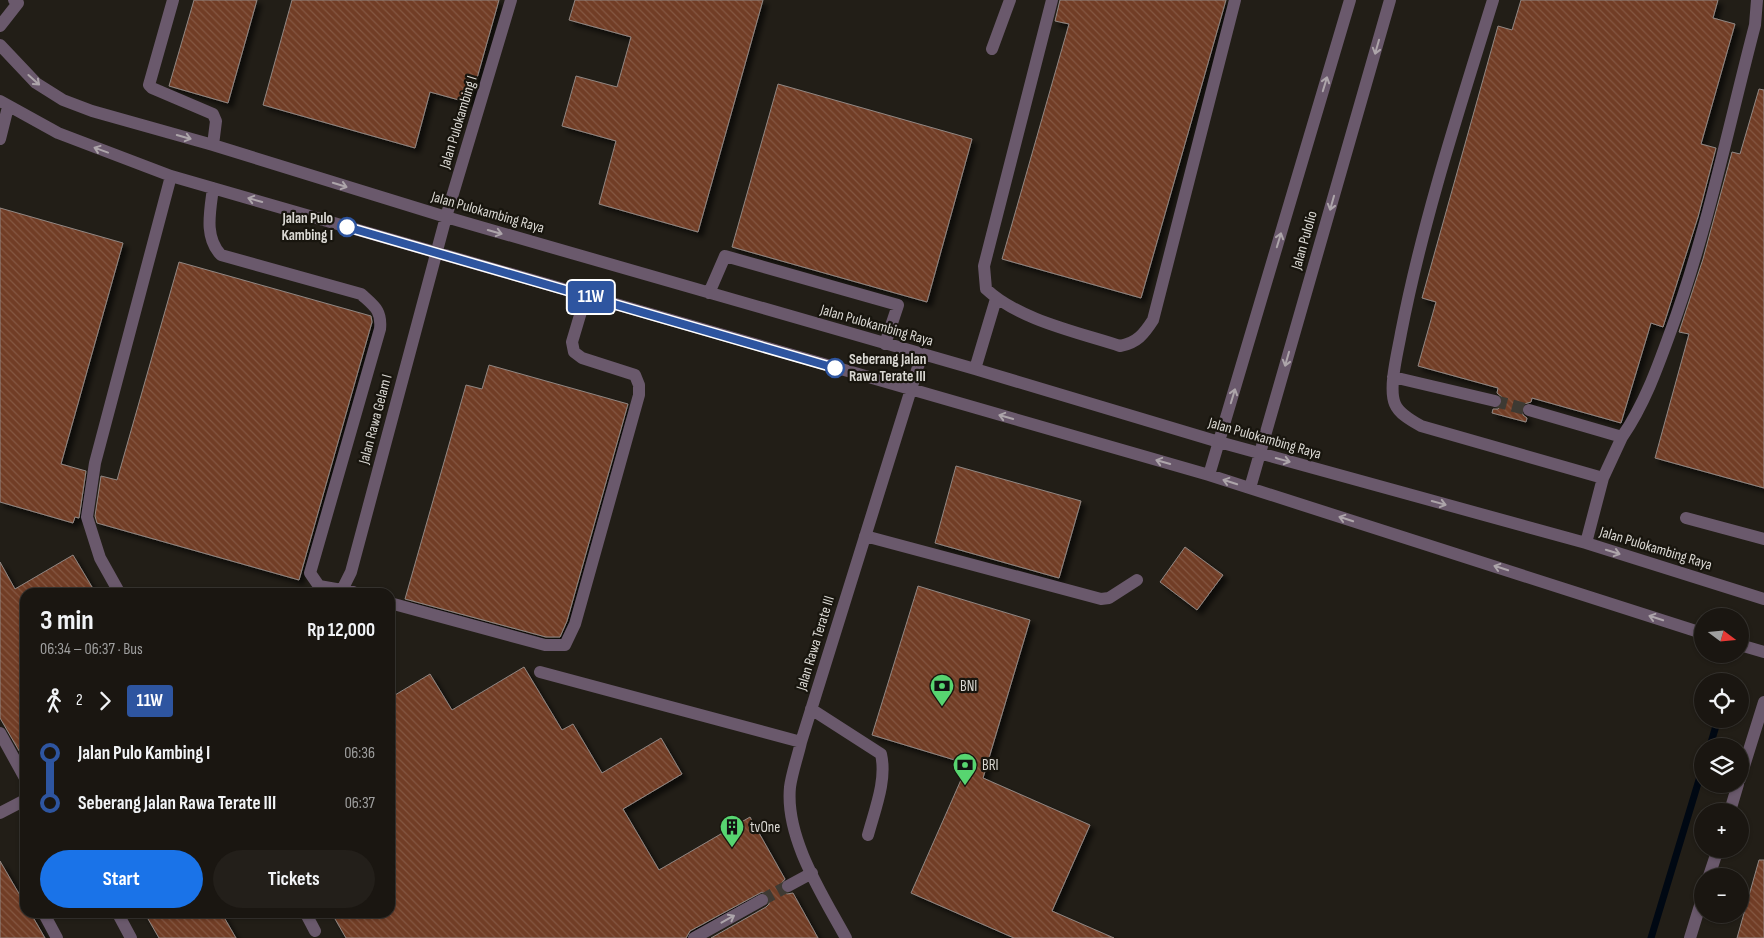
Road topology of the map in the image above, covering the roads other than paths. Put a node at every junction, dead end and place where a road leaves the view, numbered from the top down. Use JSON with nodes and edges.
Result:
{"nodes":[{"id":1,"x":14,"y":0,"type":"edge"},
{"id":2,"x":173,"y":0,"type":"edge"},
{"id":3,"x":511,"y":0,"type":"edge"},
{"id":4,"x":1010,"y":0,"type":"edge"},
{"id":5,"x":1052,"y":0,"type":"edge"},
{"id":6,"x":1235,"y":0,"type":"edge"},
{"id":7,"x":1350,"y":0,"type":"edge"},
{"id":8,"x":1390,"y":0,"type":"edge"},
{"id":9,"x":1492,"y":0,"type":"edge"},
{"id":10,"x":1757,"y":0,"type":"edge"},
{"id":11,"x":0,"y":26,"type":"edge"},
{"id":12,"x":0,"y":45,"type":"edge"},
{"id":13,"x":992,"y":48,"type":"dead end"},
{"id":14,"x":4,"y":104,"type":"edge"},
{"id":15,"x":0,"y":139,"type":"edge"},
{"id":16,"x":213,"y":145,"type":"junction"},
{"id":17,"x":171,"y":176,"type":"junction"},
{"id":18,"x":212,"y":188,"type":"junction"},
{"id":19,"x":446,"y":218,"type":"junction"},
{"id":20,"x":436,"y":253,"type":"junction"},
{"id":21,"x":709,"y":293,"type":"junction"},
{"id":22,"x":586,"y":295,"type":"junction"},
{"id":23,"x":996,"y":299,"type":"junction"},
{"id":24,"x":885,"y":344,"type":"junction"},
{"id":25,"x":922,"y":354,"type":"junction"},
{"id":26,"x":975,"y":369,"type":"junction"},
{"id":27,"x":1393,"y":377,"type":"junction"},
{"id":28,"x":911,"y":390,"type":"junction"},
{"id":29,"x":1495,"y":401,"type":"tunnel mouth"},
{"id":30,"x":1529,"y":410,"type":"tunnel mouth"},
{"id":31,"x":1622,"y":436,"type":"junction"},
{"id":32,"x":1219,"y":442,"type":"junction"},
{"id":33,"x":1260,"y":454,"type":"junction"},
{"id":34,"x":1209,"y":475,"type":"junction"},
{"id":35,"x":1603,"y":478,"type":"junction"},
{"id":36,"x":1250,"y":488,"type":"junction"},
{"id":37,"x":1686,"y":518,"type":"dead end"},
{"id":38,"x":865,"y":536,"type":"junction"},
{"id":39,"x":1764,"y":539,"type":"edge"},
{"id":40,"x":1586,"y":543,"type":"junction"},
{"id":41,"x":1137,"y":580,"type":"dead end"},
{"id":42,"x":117,"y":588,"type":"edge"},
{"id":43,"x":325,"y":588,"type":"edge"},
{"id":44,"x":347,"y":588,"type":"edge"},
{"id":45,"x":1764,"y":599,"type":"edge"},
{"id":46,"x":395,"y":604,"type":"edge"},
{"id":47,"x":1694,"y":630,"type":"edge"},
{"id":48,"x":1749,"y":648,"type":"edge"},
{"id":49,"x":1764,"y":652,"type":"edge"},
{"id":50,"x":540,"y":672,"type":"dead end"},
{"id":51,"x":1764,"y":702,"type":"edge"},
{"id":52,"x":811,"y":709,"type":"junction"},
{"id":53,"x":0,"y":733,"type":"edge"},
{"id":54,"x":801,"y":742,"type":"junction"},
{"id":55,"x":1749,"y":750,"type":"edge"},
{"id":56,"x":20,"y":769,"type":"edge"},
{"id":57,"x":20,"y":803,"type":"edge"},
{"id":58,"x":0,"y":813,"type":"edge"},
{"id":59,"x":868,"y":835,"type":"dead end"},
{"id":60,"x":812,"y":873,"type":"junction"},
{"id":61,"x":788,"y":886,"type":"tunnel mouth"},
{"id":62,"x":762,"y":900,"type":"tunnel mouth"},
{"id":63,"x":46,"y":918,"type":"edge"},
{"id":64,"x":120,"y":918,"type":"edge"},
{"id":65,"x":308,"y":918,"type":"edge"},
{"id":66,"x":1695,"y":923,"type":"edge"},
{"id":67,"x":315,"y":931,"type":"dead end"},
{"id":68,"x":57,"y":938,"type":"edge"},
{"id":69,"x":131,"y":938,"type":"edge"},
{"id":70,"x":694,"y":938,"type":"edge"},
{"id":71,"x":846,"y":938,"type":"edge"},
{"id":72,"x":1690,"y":938,"type":"edge"}],
"edges":[{"from":1,"to":11,"type":"street"},
{"from":2,"to":16,"type":"street"},
{"from":3,"to":19,"type":"street","name":"Jalan Pulokambing I"},
{"from":4,"to":13,"type":"street"},
{"from":5,"to":23,"type":"street"},
{"from":6,"to":23,"type":"street"},
{"from":32,"to":7,"type":"street","name":"Jalan Pulolio","one_way":true},
{"from":8,"to":33,"type":"street","name":"Jalan Pulolio","one_way":true},
{"from":9,"to":27,"type":"street"},
{"from":10,"to":31,"type":"street"},
{"from":12,"to":16,"type":"street","name":"Jalan Pulokambing Raya","one_way":true},
{"from":14,"to":15,"type":"street"},
{"from":17,"to":14,"type":"street","one_way":true},
{"from":16,"to":19,"type":"street","name":"Jalan Pulokambing Raya","one_way":true},
{"from":17,"to":18,"type":"street"},
{"from":17,"to":42,"type":"street"},
{"from":20,"to":18,"type":"street","one_way":true},
{"from":18,"to":43,"type":"street"},
{"from":19,"to":20,"type":"street","name":"Jalan Pulokambing I"},
{"from":19,"to":21,"type":"street","name":"Jalan Pulokambing Raya","one_way":true},
{"from":20,"to":22,"type":"street"},
{"from":20,"to":44,"type":"street","name":"Jalan Rawa Gelam I"},
{"from":21,"to":24,"type":"street","name":"Jalan Pulokambing Raya"},
{"from":21,"to":24,"type":"street"},
{"from":22,"to":28,"type":"street"},
{"from":22,"to":46,"type":"street"},
{"from":23,"to":26,"type":"street"},
{"from":24,"to":25,"type":"street","name":"Jalan Pulokambing Raya"},
{"from":25,"to":26,"type":"street","name":"Jalan Pulokambing Raya"},
{"from":25,"to":28,"type":"street","name":"Jalan Rawa Terate III"},
{"from":26,"to":32,"type":"street","name":"Jalan Pulokambing Raya"},
{"from":27,"to":29,"type":"street"},
{"from":27,"to":35,"type":"street"},
{"from":34,"to":28,"type":"street","one_way":true},
{"from":28,"to":38,"type":"street","name":"Jalan Rawa Terate III"},
{"from":30,"to":31,"type":"street"},
{"from":31,"to":35,"type":"street"},
{"from":32,"to":33,"type":"street","name":"Jalan Pulokambing Raya"},
{"from":32,"to":34,"type":"street","name":"Jalan Pulolio"},
{"from":33,"to":36,"type":"street","name":"Jalan Pulolio"},
{"from":33,"to":40,"type":"street","name":"Jalan Pulokambing Raya","one_way":true},
{"from":36,"to":34,"type":"street","one_way":true},
{"from":35,"to":40,"type":"street"},
{"from":47,"to":36,"type":"street","one_way":true},
{"from":37,"to":39,"type":"street"},
{"from":38,"to":41,"type":"street"},
{"from":38,"to":52,"type":"street","name":"Jalan Rawa Terate III"},
{"from":40,"to":45,"type":"street","name":"Jalan Pulokambing Raya","one_way":true},
{"from":48,"to":49,"type":"street"},
{"from":50,"to":54,"type":"street"},
{"from":51,"to":55,"type":"street"},
{"from":52,"to":54,"type":"street","name":"Jalan Rawa Terate III"},
{"from":52,"to":59,"type":"street"},
{"from":53,"to":56,"type":"street"},
{"from":54,"to":60,"type":"street","name":"Jalan Rawa Terate III"},
{"from":57,"to":58,"type":"street"},
{"from":60,"to":61,"type":"street"},
{"from":60,"to":71,"type":"street","name":"Jalan Rawa Terate III"},
{"from":70,"to":62,"type":"street","one_way":true},
{"from":63,"to":68,"type":"street"},
{"from":64,"to":69,"type":"street"},
{"from":65,"to":67,"type":"street"},
{"from":66,"to":72,"type":"street"}]}
